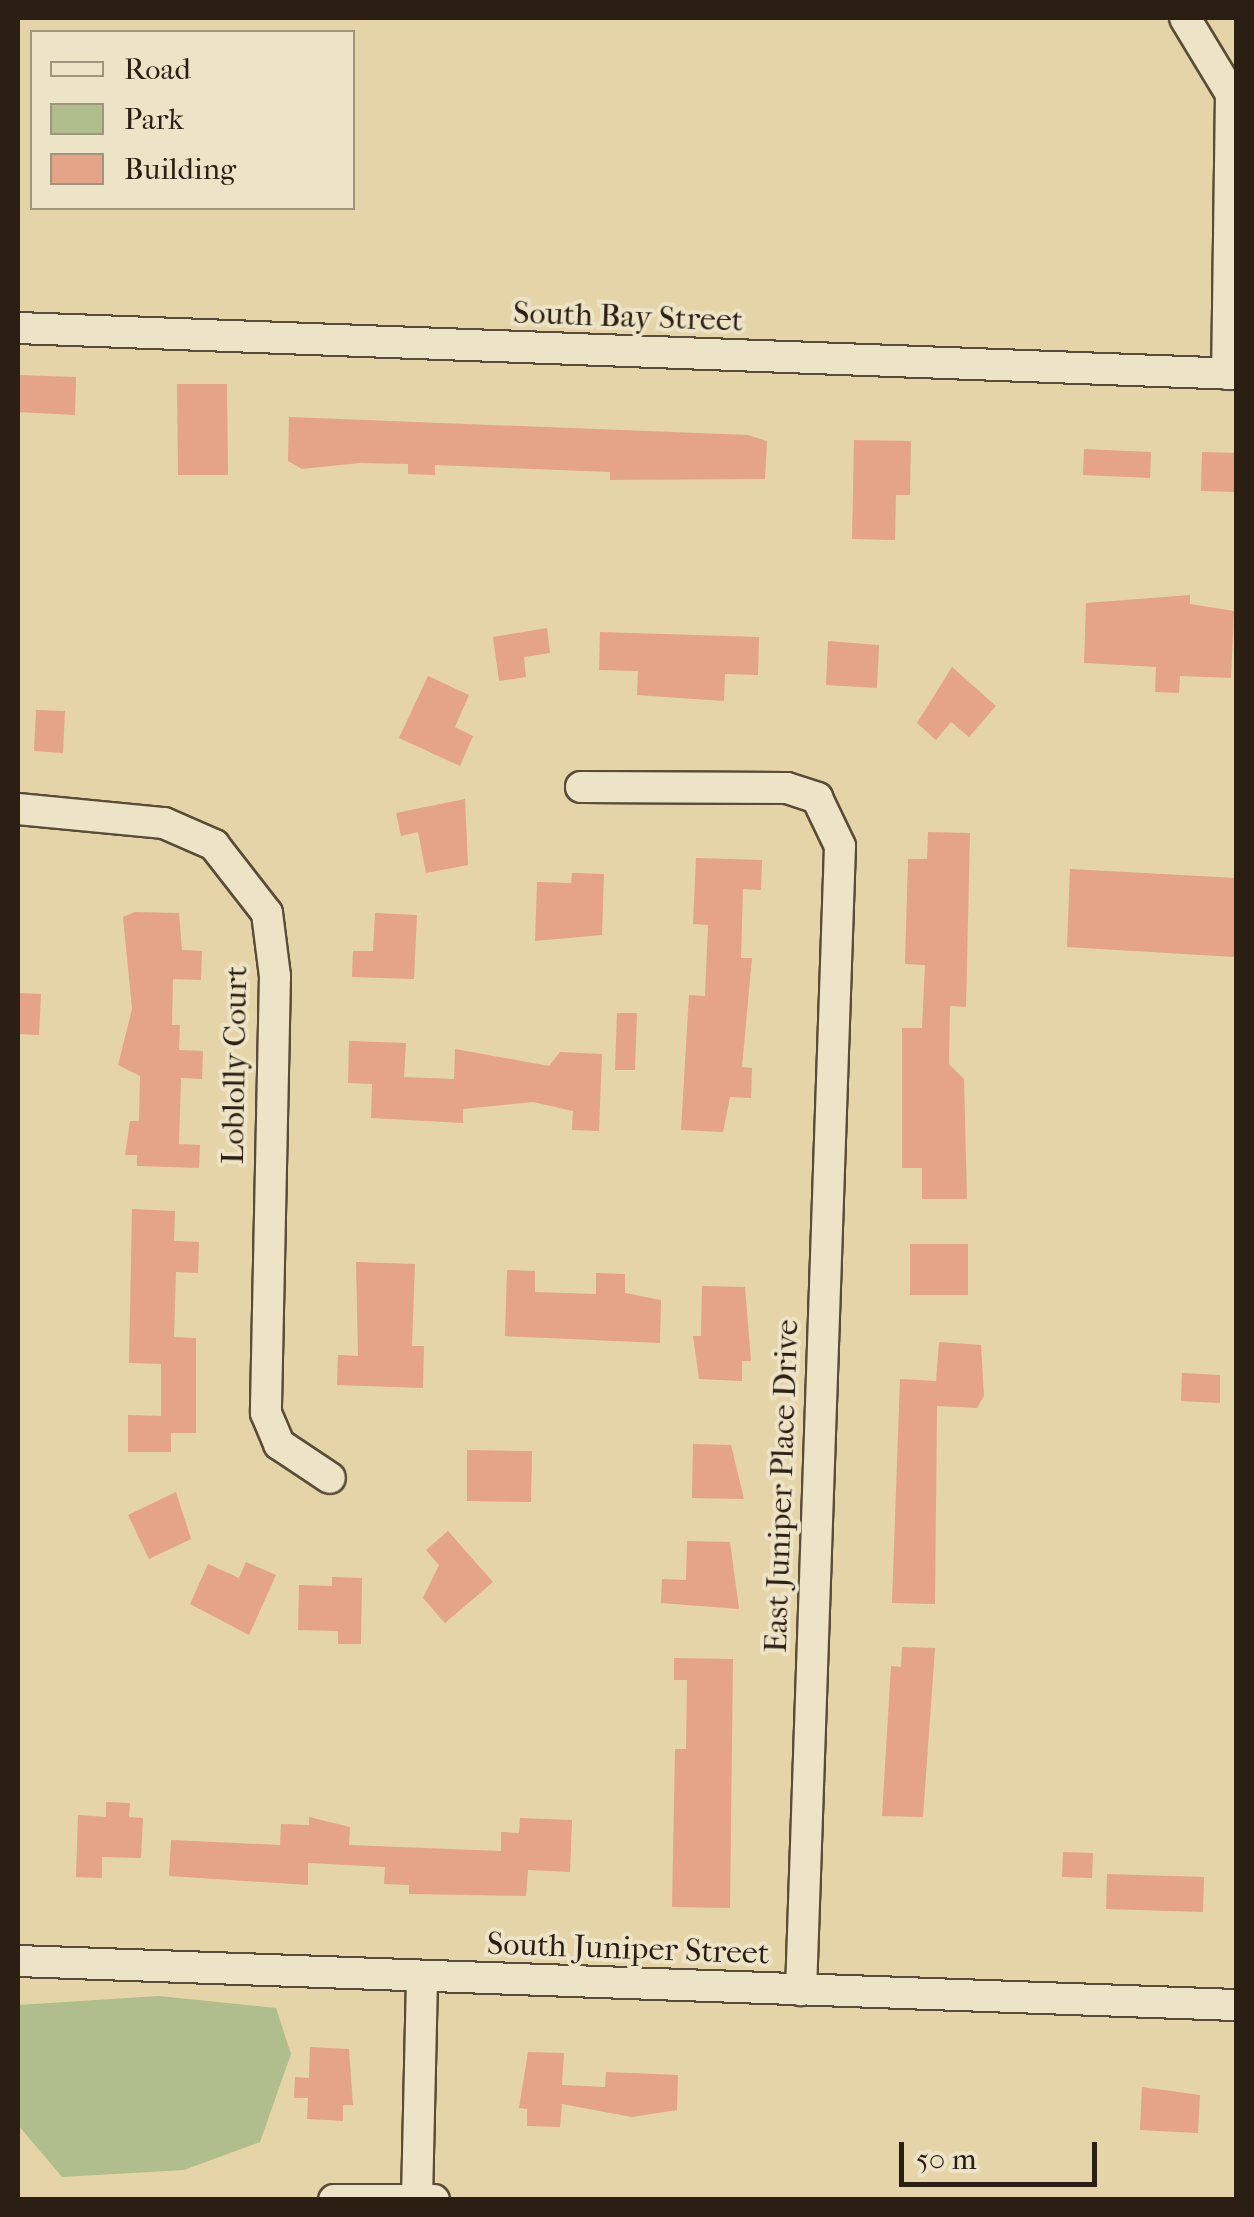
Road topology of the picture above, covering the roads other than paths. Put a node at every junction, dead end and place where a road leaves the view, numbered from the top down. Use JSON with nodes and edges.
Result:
{"nodes":[{"id":1,"x":1185,"y":18,"type":"edge"},
{"id":2,"x":18,"y":328,"type":"edge"},
{"id":3,"x":1232,"y":374,"type":"edge"},
{"id":4,"x":580,"y":787,"type":"dead end"},
{"id":5,"x":18,"y":809,"type":"edge"},
{"id":6,"x":330,"y":1478,"type":"dead end"},
{"id":7,"x":18,"y":1961,"type":"edge"},
{"id":8,"x":422,"y":1976,"type":"junction"},
{"id":9,"x":801,"y":1990,"type":"junction"},
{"id":10,"x":1236,"y":2005,"type":"edge"},
{"id":11,"x":417,"y":2198,"type":"edge"},
{"id":12,"x":334,"y":2200,"type":"edge"},
{"id":13,"x":434,"y":2200,"type":"edge"}],
"edges":[{"from":1,"to":3,"type":"street"},
{"from":2,"to":3,"type":"street","name":"South Bay Street"},
{"from":4,"to":9,"type":"street","name":"East Juniper Place Drive"},
{"from":5,"to":6,"type":"street","name":"Loblolly Court"},
{"from":7,"to":8,"type":"street","name":"South Juniper Street"},
{"from":8,"to":9,"type":"street","name":"South Juniper Street"},
{"from":8,"to":11,"type":"street"},
{"from":9,"to":10,"type":"street","name":"South Juniper Street"},
{"from":11,"to":12,"type":"street"},
{"from":11,"to":13,"type":"street"}]}
